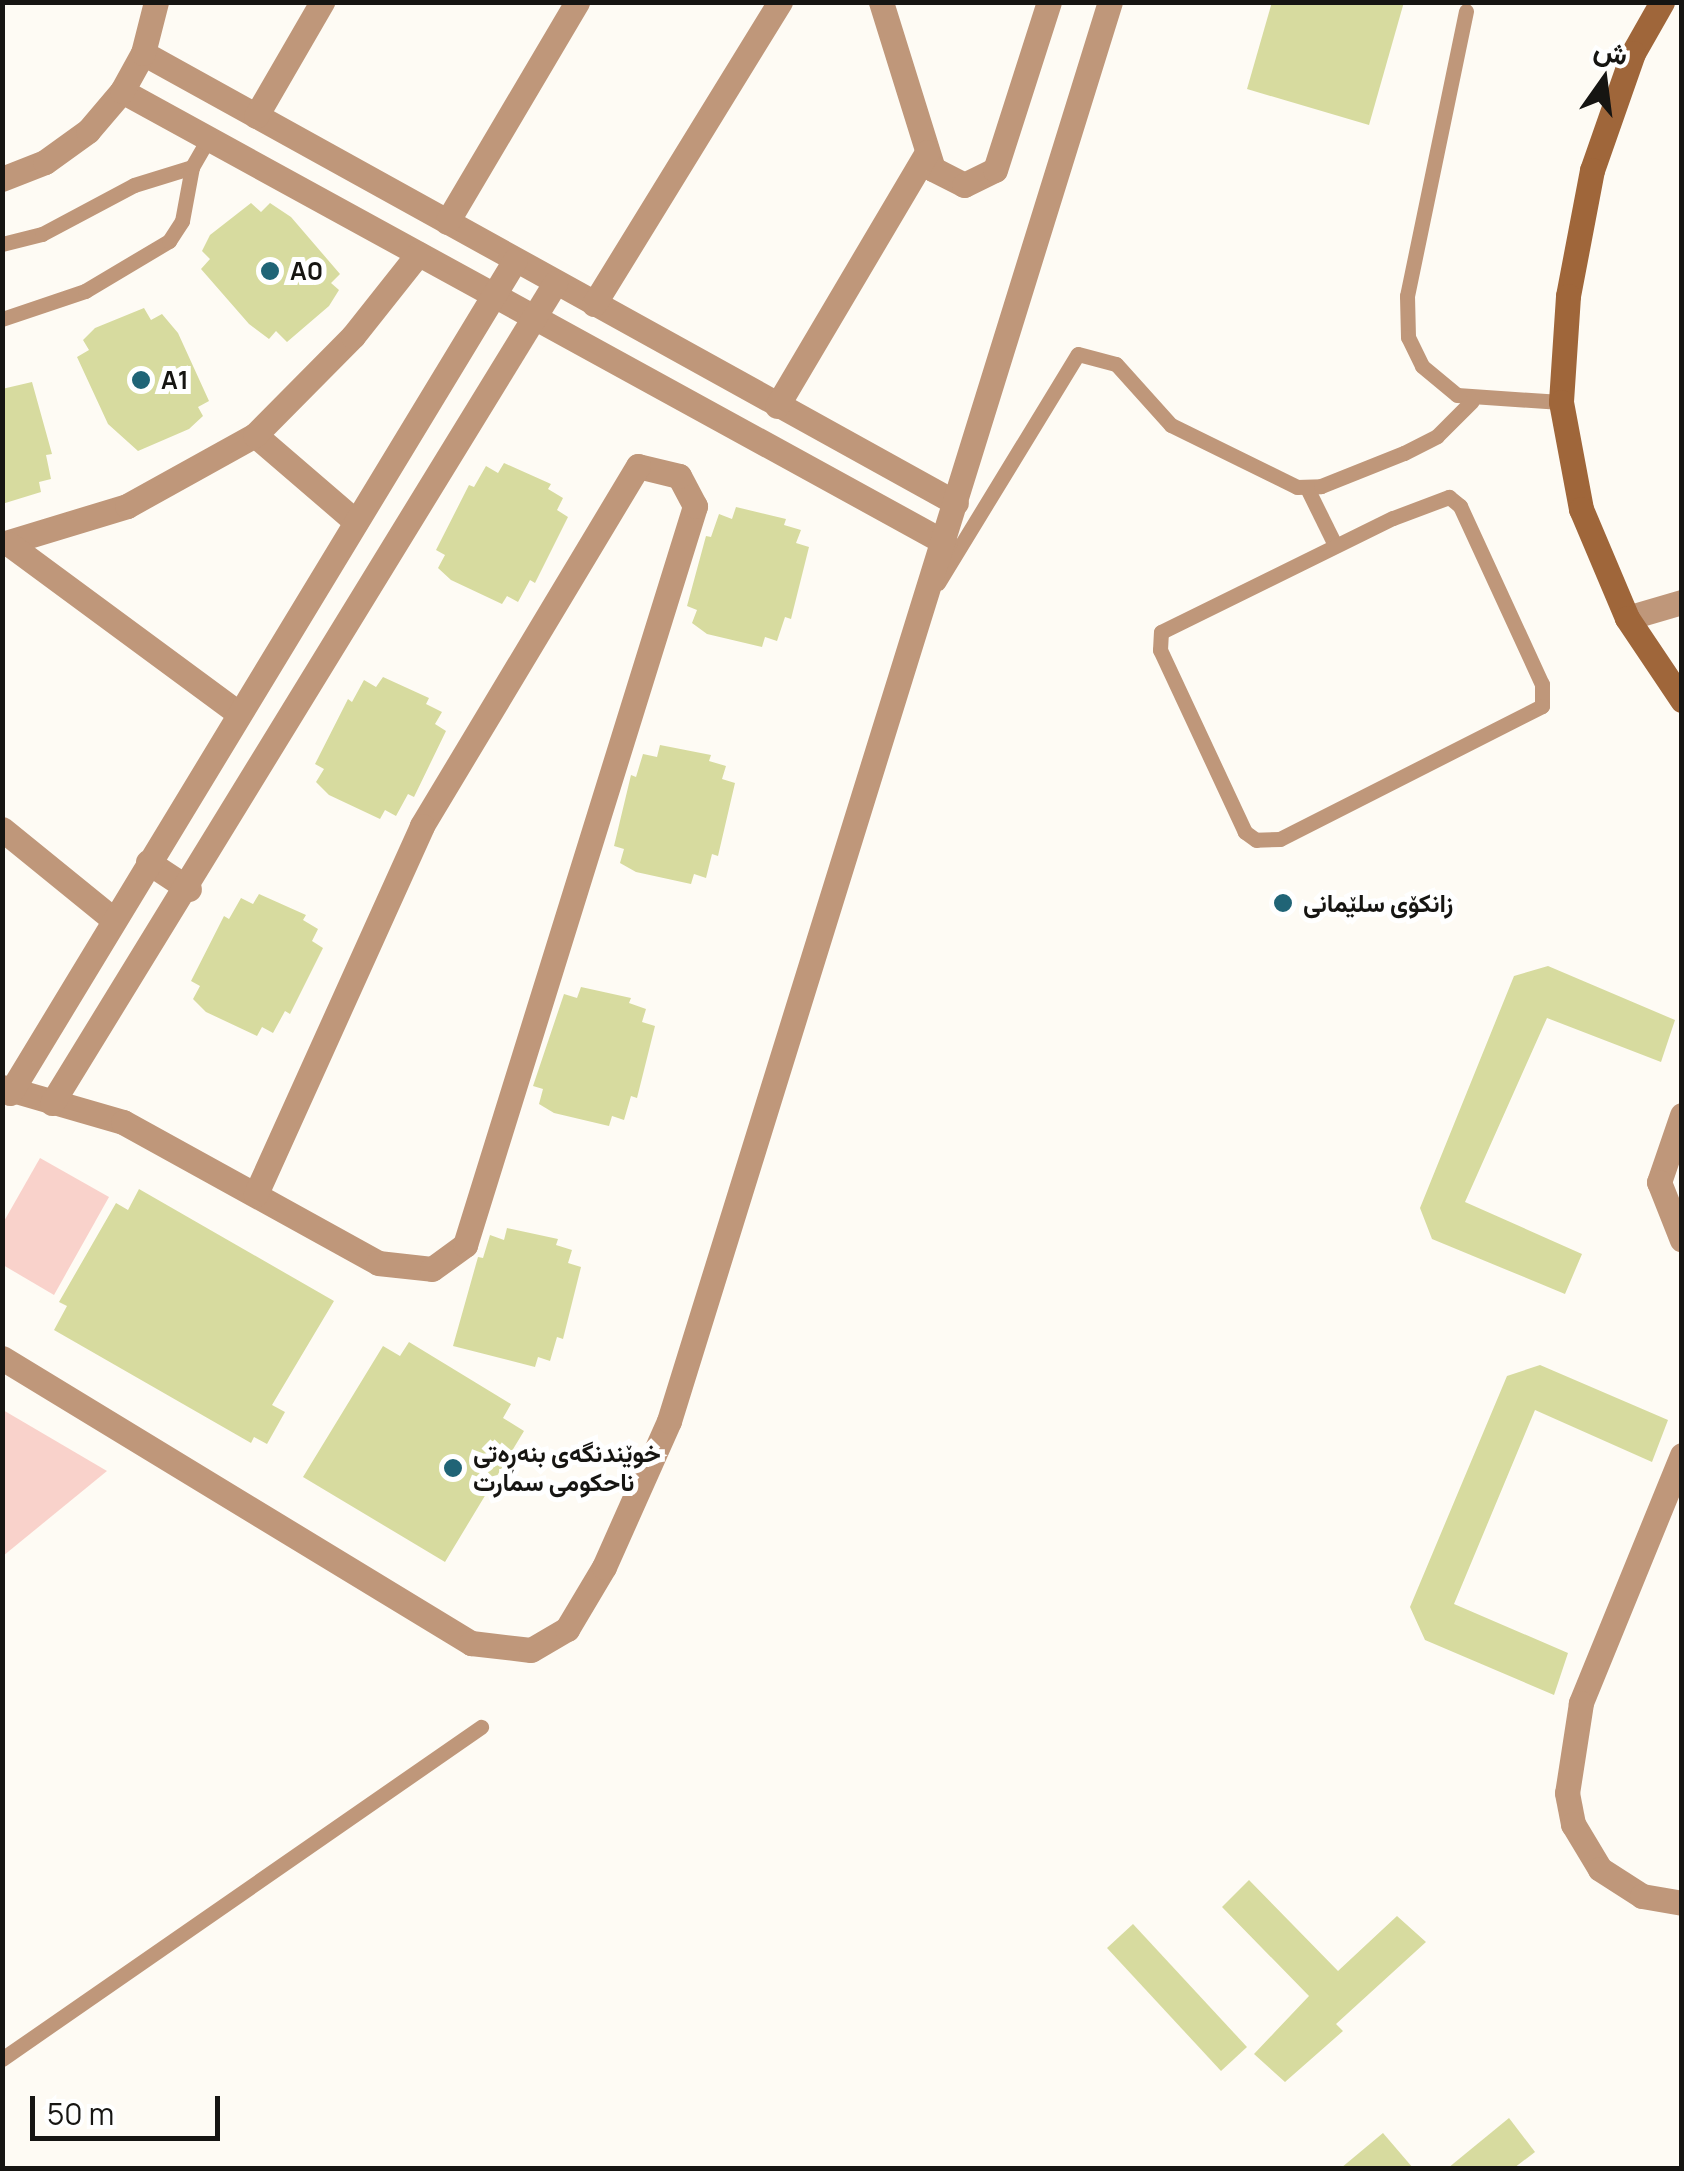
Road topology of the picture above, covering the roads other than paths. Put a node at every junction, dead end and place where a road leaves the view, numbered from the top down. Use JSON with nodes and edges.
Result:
{"nodes":[{"id":1,"x":156,"y":2,"type":"edge"},
{"id":2,"x":322,"y":2,"type":"edge"},
{"id":3,"x":577,"y":2,"type":"edge"},
{"id":4,"x":780,"y":2,"type":"edge"},
{"id":5,"x":882,"y":2,"type":"edge"},
{"id":6,"x":1049,"y":2,"type":"edge"},
{"id":7,"x":1110,"y":2,"type":"edge"},
{"id":8,"x":1662,"y":2,"type":"edge"},
{"id":9,"x":1466,"y":10,"type":"dead end"},
{"id":10,"x":143,"y":52,"type":"junction"},
{"id":11,"x":122,"y":91,"type":"junction"},
{"id":12,"x":256,"y":116,"type":"junction"},
{"id":13,"x":208,"y":139,"type":"junction"},
{"id":14,"x":927,"y":152,"type":"junction"},
{"id":15,"x":192,"y":167,"type":"junction"},
{"id":16,"x":2,"y":179,"type":"edge"},
{"id":17,"x":447,"y":222,"type":"junction"},
{"id":18,"x":2,"y":244,"type":"edge"},
{"id":19,"x":418,"y":254,"type":"junction"},
{"id":20,"x":515,"y":260,"type":"junction"},
{"id":21,"x":555,"y":283,"type":"junction"},
{"id":22,"x":493,"y":298,"type":"junction"},
{"id":23,"x":594,"y":304,"type":"junction"},
{"id":24,"x":2,"y":319,"type":"edge"},
{"id":25,"x":534,"y":320,"type":"junction"},
{"id":26,"x":1472,"y":401,"type":"junction"},
{"id":27,"x":1561,"y":402,"type":"junction"},
{"id":28,"x":777,"y":406,"type":"junction"},
{"id":29,"x":256,"y":435,"type":"junction"},
{"id":30,"x":864,"y":454,"type":"junction"},
{"id":31,"x":1306,"y":488,"type":"junction"},
{"id":32,"x":846,"y":490,"type":"junction"},
{"id":33,"x":956,"y":503,"type":"junction"},
{"id":34,"x":356,"y":522,"type":"junction"},
{"id":35,"x":944,"y":542,"type":"junction"},
{"id":36,"x":6,"y":544,"type":"edge"},
{"id":37,"x":1335,"y":545,"type":"junction"},
{"id":38,"x":1682,"y":602,"type":"edge"},
{"id":39,"x":924,"y":606,"type":"junction"},
{"id":40,"x":1627,"y":618,"type":"junction"},
{"id":41,"x":1682,"y":700,"type":"edge"},
{"id":42,"x":237,"y":712,"type":"junction"},
{"id":43,"x":2,"y":829,"type":"edge"},
{"id":44,"x":148,"y":862,"type":"junction"},
{"id":45,"x":189,"y":889,"type":"junction"},
{"id":46,"x":114,"y":920,"type":"junction"},
{"id":47,"x":6,"y":1090,"type":"edge"},
{"id":48,"x":52,"y":1103,"type":"junction"},
{"id":49,"x":1682,"y":1115,"type":"edge"},
{"id":50,"x":256,"y":1194,"type":"junction"},
{"id":51,"x":1682,"y":1240,"type":"edge"},
{"id":52,"x":2,"y":1358,"type":"edge"},
{"id":53,"x":1682,"y":1454,"type":"edge"},
{"id":54,"x":481,"y":1727,"type":"dead end"},
{"id":55,"x":1682,"y":1903,"type":"edge"},
{"id":56,"x":2,"y":2059,"type":"edge"}],
"edges":[{"from":1,"to":10,"type":"street"},
{"from":2,"to":12,"type":"street"},
{"from":3,"to":17,"type":"street"},
{"from":4,"to":23,"type":"street"},
{"from":5,"to":14,"type":"street"},
{"from":6,"to":14,"type":"street"},
{"from":7,"to":33,"type":"street"},
{"from":8,"to":27,"type":"street"},
{"from":9,"to":26,"type":"lane"},
{"from":10,"to":11,"type":"street"},
{"from":10,"to":12,"type":"street"},
{"from":11,"to":13,"type":"street"},
{"from":11,"to":16,"type":"street"},
{"from":12,"to":17,"type":"street"},
{"from":13,"to":15,"type":"lane"},
{"from":13,"to":19,"type":"street"},
{"from":14,"to":28,"type":"street"},
{"from":15,"to":18,"type":"lane"},
{"from":15,"to":24,"type":"lane"},
{"from":17,"to":20,"type":"street"},
{"from":19,"to":22,"type":"street"},
{"from":19,"to":29,"type":"street"},
{"from":20,"to":21,"type":"street"},
{"from":20,"to":22,"type":"street"},
{"from":21,"to":23,"type":"street"},
{"from":21,"to":25,"type":"street"},
{"from":22,"to":25,"type":"street"},
{"from":22,"to":34,"type":"street"},
{"from":23,"to":28,"type":"street"},
{"from":25,"to":32,"type":"street"},
{"from":25,"to":45,"type":"street"},
{"from":26,"to":27,"type":"lane"},
{"from":26,"to":31,"type":"lane"},
{"from":27,"to":40,"type":"street"},
{"from":28,"to":30,"type":"street"},
{"from":29,"to":34,"type":"street"},
{"from":29,"to":36,"type":"street"},
{"from":30,"to":32,"type":"street"},
{"from":30,"to":33,"type":"street"},
{"from":31,"to":37,"type":"lane"},
{"from":31,"to":39,"type":"lane"},
{"from":32,"to":35,"type":"street"},
{"from":33,"to":35,"type":"street"},
{"from":34,"to":42,"type":"street"},
{"from":35,"to":39,"type":"street"},
{"from":36,"to":42,"type":"street"},
{"from":37,"to":37,"type":"lane"},
{"from":38,"to":40,"type":"street"},
{"from":39,"to":52,"type":"street"},
{"from":40,"to":41,"type":"street"},
{"from":42,"to":44,"type":"street"},
{"from":43,"to":46,"type":"street"},
{"from":44,"to":45,"type":"street"},
{"from":44,"to":46,"type":"street"},
{"from":45,"to":48,"type":"street"},
{"from":46,"to":47,"type":"street"},
{"from":47,"to":48,"type":"street"},
{"from":48,"to":50,"type":"street"},
{"from":49,"to":51,"type":"street"},
{"from":50,"to":50,"type":"street"},
{"from":53,"to":55,"type":"street"},
{"from":54,"to":56,"type":"lane"}]}
